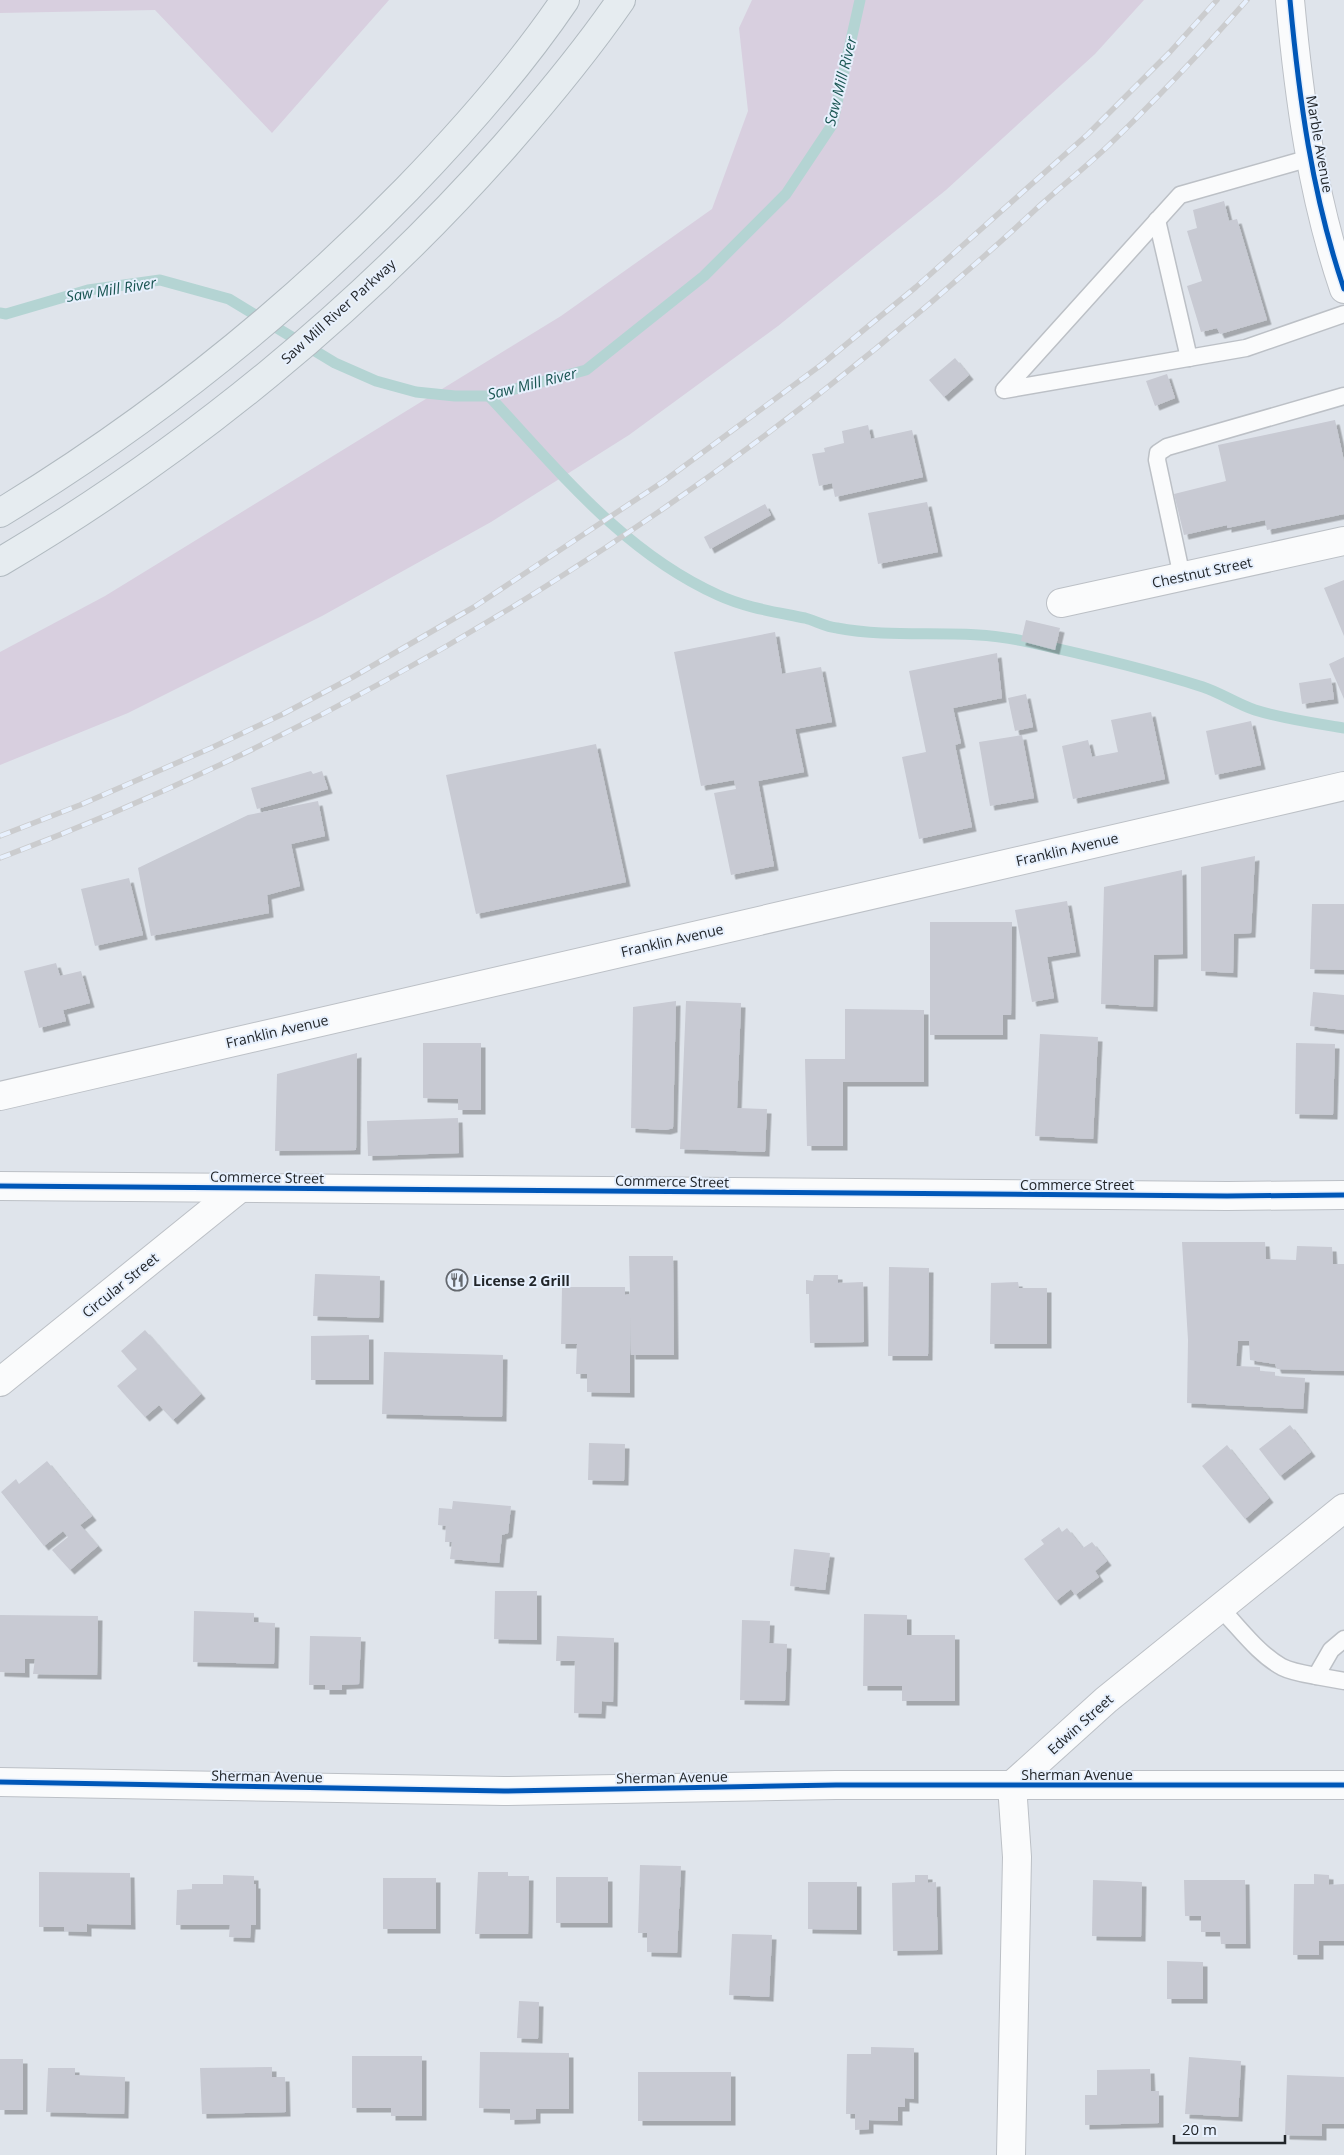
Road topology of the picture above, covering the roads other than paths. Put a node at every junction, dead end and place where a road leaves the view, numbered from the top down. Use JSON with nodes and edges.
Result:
{"nodes":[{"id":1,"x":565,"y":0,"type":"edge"},
{"id":2,"x":621,"y":0,"type":"edge"},
{"id":3,"x":1290,"y":0,"type":"edge"},
{"id":4,"x":1310,"y":158,"type":"junction"},
{"id":5,"x":1157,"y":220,"type":"junction"},
{"id":6,"x":1344,"y":289,"type":"edge"},
{"id":7,"x":1344,"y":314,"type":"edge"},
{"id":8,"x":1189,"y":358,"type":"junction"},
{"id":9,"x":1344,"y":396,"type":"edge"},
{"id":10,"x":0,"y":513,"type":"edge"},
{"id":11,"x":1344,"y":541,"type":"edge"},
{"id":12,"x":0,"y":562,"type":"edge"},
{"id":13,"x":1182,"y":577,"type":"junction"},
{"id":14,"x":1061,"y":603,"type":"dead end"},
{"id":15,"x":1344,"y":786,"type":"edge"},
{"id":16,"x":0,"y":1096,"type":"edge"},
{"id":17,"x":0,"y":1186,"type":"edge"},
{"id":18,"x":240,"y":1188,"type":"junction"},
{"id":19,"x":1344,"y":1195,"type":"edge"},
{"id":20,"x":0,"y":1382,"type":"edge"},
{"id":21,"x":1344,"y":1508,"type":"edge"},
{"id":22,"x":1220,"y":1608,"type":"junction"},
{"id":23,"x":1344,"y":1639,"type":"edge"},
{"id":24,"x":1316,"y":1676,"type":"junction"},
{"id":25,"x":1344,"y":1681,"type":"edge"},
{"id":26,"x":0,"y":1782,"type":"edge"},
{"id":27,"x":1012,"y":1785,"type":"junction"},
{"id":28,"x":1344,"y":1785,"type":"edge"},
{"id":29,"x":1011,"y":2155,"type":"edge"}],
"edges":[{"from":1,"to":10,"type":"highway"},
{"from":2,"to":12,"type":"highway","name":"Saw Mill River Parkway"},
{"from":3,"to":4,"type":"street","name":"Marble Avenue"},
{"from":4,"to":5,"type":"lane"},
{"from":4,"to":6,"type":"street","name":"Marble Avenue"},
{"from":5,"to":8,"type":"lane"},
{"from":5,"to":8,"type":"lane"},
{"from":7,"to":8,"type":"lane"},
{"from":9,"to":13,"type":"lane"},
{"from":11,"to":13,"type":"street","name":"Chestnut Street"},
{"from":13,"to":14,"type":"street","name":"Chestnut Street"},
{"from":15,"to":16,"type":"street","name":"Franklin Avenue"},
{"from":17,"to":18,"type":"street","name":"Commerce Street"},
{"from":18,"to":19,"type":"street","name":"Commerce Street"},
{"from":18,"to":20,"type":"street","name":"Circular Street"},
{"from":21,"to":22,"type":"street","name":"Edwin Street"},
{"from":22,"to":24,"type":"lane"},
{"from":22,"to":27,"type":"street","name":"Edwin Street"},
{"from":23,"to":24,"type":"lane"},
{"from":24,"to":25,"type":"lane"},
{"from":26,"to":27,"type":"street","name":"Sherman Avenue"},
{"from":27,"to":28,"type":"street","name":"Sherman Avenue"},
{"from":27,"to":29,"type":"street"}]}
